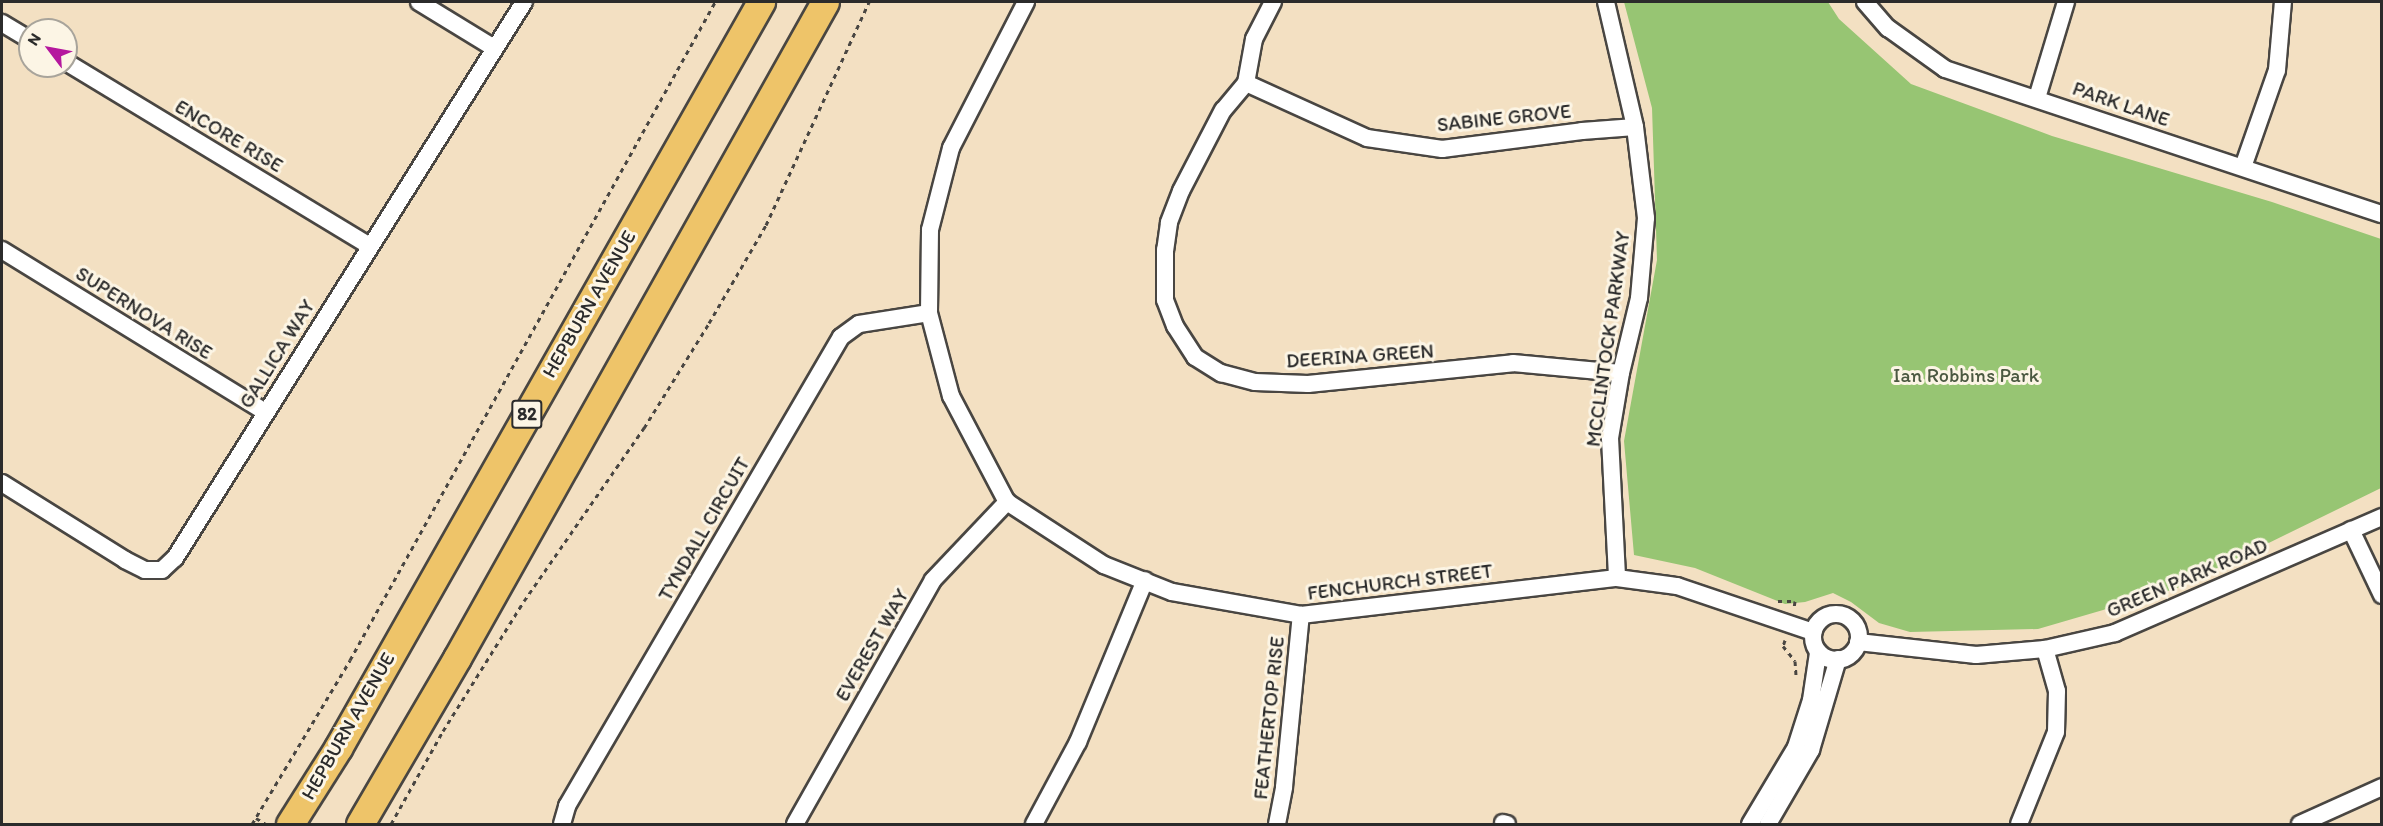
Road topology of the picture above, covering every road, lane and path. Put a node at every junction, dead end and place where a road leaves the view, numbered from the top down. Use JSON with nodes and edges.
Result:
{"nodes":[{"id":1,"x":419,"y":2,"type":"edge"},
{"id":2,"x":524,"y":2,"type":"edge"},
{"id":3,"x":715,"y":2,"type":"edge"},
{"id":4,"x":743,"y":2,"type":"edge"},
{"id":5,"x":761,"y":2,"type":"edge"},
{"id":6,"x":825,"y":2,"type":"edge"},
{"id":7,"x":869,"y":2,"type":"edge"},
{"id":8,"x":1026,"y":2,"type":"edge"},
{"id":9,"x":1273,"y":2,"type":"edge"},
{"id":10,"x":1606,"y":2,"type":"edge"},
{"id":11,"x":1866,"y":2,"type":"edge"},
{"id":12,"x":2066,"y":2,"type":"edge"},
{"id":13,"x":2283,"y":2,"type":"edge"},
{"id":14,"x":2,"y":23,"type":"edge"},
{"id":15,"x":18,"y":33,"type":"edge"},
{"id":16,"x":494,"y":48,"type":"junction"},
{"id":17,"x":78,"y":69,"type":"edge"},
{"id":18,"x":1246,"y":83,"type":"junction"},
{"id":19,"x":2037,"y":98,"type":"junction"},
{"id":20,"x":695,"y":116,"type":"junction"},
{"id":21,"x":1635,"y":128,"type":"junction"},
{"id":22,"x":2243,"y":167,"type":"junction"},
{"id":23,"x":2382,"y":214,"type":"edge"},
{"id":24,"x":370,"y":246,"type":"junction"},
{"id":25,"x":2,"y":250,"type":"edge"},
{"id":26,"x":929,"y":313,"type":"junction"},
{"id":27,"x":1621,"y":373,"type":"junction"},
{"id":28,"x":265,"y":412,"type":"junction"},
{"id":29,"x":2,"y":483,"type":"edge"},
{"id":30,"x":1007,"y":502,"type":"junction"},
{"id":31,"x":2382,"y":517,"type":"edge"},
{"id":32,"x":2351,"y":530,"type":"junction"},
{"id":33,"x":1617,"y":578,"type":"junction"},
{"id":34,"x":1145,"y":580,"type":"junction"},
{"id":35,"x":2382,"y":595,"type":"edge"},
{"id":36,"x":1769,"y":601,"type":"dead end"},
{"id":37,"x":1301,"y":615,"type":"junction"},
{"id":38,"x":1791,"y":625,"type":"junction"},
{"id":39,"x":1813,"y":632,"type":"junction"},
{"id":40,"x":1858,"y":642,"type":"junction"},
{"id":41,"x":2045,"y":649,"type":"junction"},
{"id":42,"x":1818,"y":653,"type":"junction"},
{"id":43,"x":457,"y":658,"type":"junction"},
{"id":44,"x":1838,"y":659,"type":"junction"},
{"id":45,"x":1796,"y":679,"type":"dead end"},
{"id":46,"x":2382,"y":787,"type":"edge"},
{"id":47,"x":256,"y":818,"type":"junction"},
{"id":48,"x":252,"y":825,"type":"edge"},
{"id":49,"x":266,"y":825,"type":"edge"},
{"id":50,"x":290,"y":825,"type":"edge"},
{"id":51,"x":360,"y":825,"type":"edge"},
{"id":52,"x":378,"y":825,"type":"edge"},
{"id":53,"x":391,"y":825,"type":"edge"},
{"id":54,"x":562,"y":825,"type":"edge"},
{"id":55,"x":795,"y":825,"type":"edge"},
{"id":56,"x":1034,"y":825,"type":"edge"},
{"id":57,"x":1278,"y":825,"type":"edge"},
{"id":58,"x":1750,"y":825,"type":"edge"},
{"id":59,"x":1768,"y":825,"type":"edge"},
{"id":60,"x":2019,"y":825,"type":"edge"},
{"id":61,"x":2300,"y":825,"type":"edge"}],
"edges":[{"from":1,"to":16,"type":"street"},
{"from":2,"to":16,"type":"street","name":"GALLICA WAY"},
{"from":3,"to":47,"type":"path"},
{"from":4,"to":20,"type":"main road"},
{"from":5,"to":20,"type":"main road","name":"HEPBURN AVENUE","number":"82"},
{"from":6,"to":43,"type":"main road"},
{"from":7,"to":53,"type":"path"},
{"from":8,"to":26,"type":"street","name":"FENCHURCH STREET"},
{"from":9,"to":18,"type":"street"},
{"from":10,"to":21,"type":"street","name":"MCCLINTOCK PARKWAY"},
{"from":11,"to":19,"type":"street","name":"PARK LANE"},
{"from":12,"to":19,"type":"street"},
{"from":13,"to":22,"type":"street"},
{"from":14,"to":15,"type":"street"},
{"from":16,"to":24,"type":"street","name":"GALLICA WAY"},
{"from":17,"to":24,"type":"street","name":"ENCORE RISE"},
{"from":18,"to":21,"type":"street","name":"SABINE GROVE"},
{"from":18,"to":27,"type":"street","name":"DEERINA GREEN"},
{"from":19,"to":22,"type":"street","name":"PARK LANE"},
{"from":20,"to":50,"type":"main road","name":"HEPBURN AVENUE","number":"82"},
{"from":21,"to":27,"type":"street","name":"MCCLINTOCK PARKWAY"},
{"from":22,"to":23,"type":"street","name":"PARK LANE"},
{"from":24,"to":28,"type":"street","name":"GALLICA WAY"},
{"from":25,"to":28,"type":"street","name":"SUPERNOVA RISE"},
{"from":26,"to":30,"type":"street","name":"FENCHURCH STREET"},
{"from":26,"to":54,"type":"street","name":"TYNDALL CIRCUIT"},
{"from":27,"to":33,"type":"street","name":"MCCLINTOCK PARKWAY"},
{"from":28,"to":29,"type":"street","name":"GALLICA WAY"},
{"from":30,"to":34,"type":"street","name":"FENCHURCH STREET"},
{"from":30,"to":55,"type":"street","name":"EVEREST WAY"},
{"from":31,"to":32,"type":"street","name":"GREEN PARK ROAD"},
{"from":32,"to":35,"type":"street"},
{"from":32,"to":41,"type":"street","name":"GREEN PARK ROAD"},
{"from":33,"to":37,"type":"street","name":"FENCHURCH STREET"},
{"from":33,"to":38,"type":"street","name":"FENCHURCH STREET"},
{"from":34,"to":37,"type":"street","name":"FENCHURCH STREET"},
{"from":34,"to":56,"type":"street"},
{"from":36,"to":38,"type":"path"},
{"from":37,"to":57,"type":"street","name":"FEATHERTOP RISE"},
{"from":38,"to":39,"type":"street","name":"FENCHURCH STREET"},
{"from":38,"to":45,"type":"path"},
{"from":39,"to":40,"type":"street"},
{"from":39,"to":42,"type":"street"},
{"from":40,"to":41,"type":"street","name":"GREEN PARK ROAD"},
{"from":40,"to":44,"type":"street"},
{"from":41,"to":60,"type":"street"},
{"from":42,"to":44,"type":"street"},
{"from":42,"to":58,"type":"street"},
{"from":43,"to":51,"type":"main road"},
{"from":43,"to":52,"type":"main road"},
{"from":44,"to":59,"type":"street"},
{"from":46,"to":61,"type":"street"},
{"from":47,"to":48,"type":"path"},
{"from":47,"to":49,"type":"path"}]}
